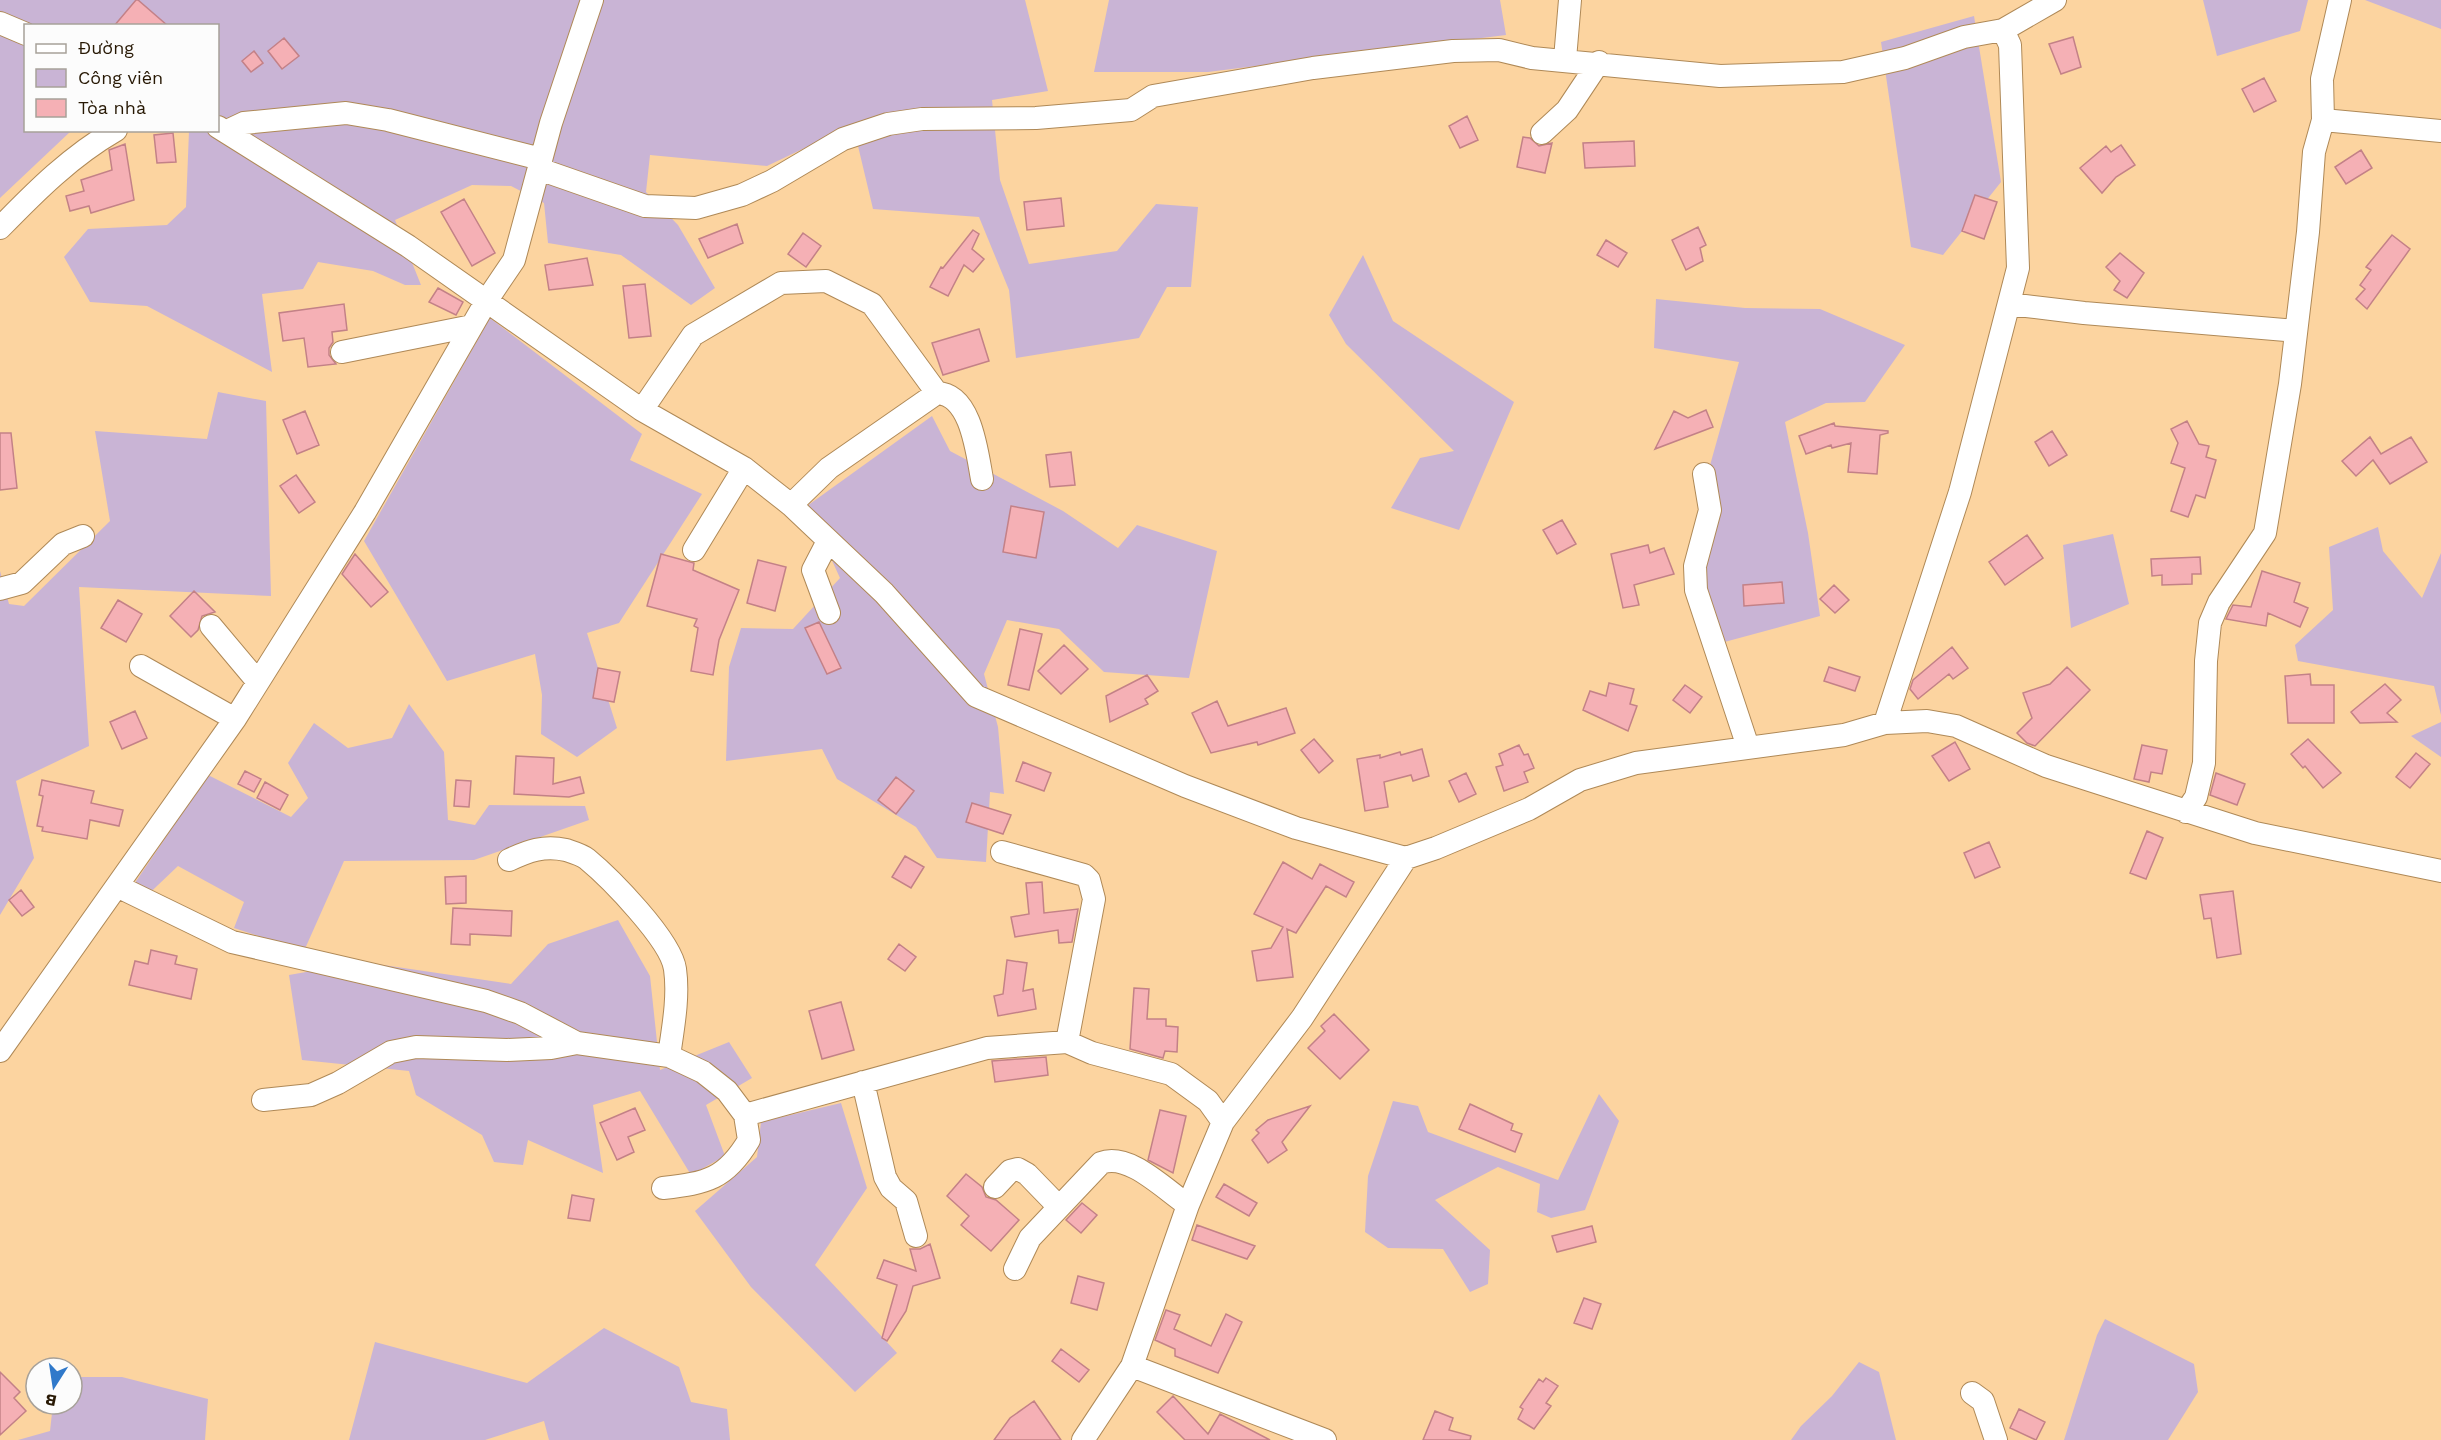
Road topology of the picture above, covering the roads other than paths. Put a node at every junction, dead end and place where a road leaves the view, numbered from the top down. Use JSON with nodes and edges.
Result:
{"nodes":[{"id":1,"x":592,"y":0,"type":"edge"},
{"id":2,"x":1570,"y":0,"type":"edge"},
{"id":3,"x":2055,"y":0,"type":"edge"},
{"id":4,"x":2340,"y":0,"type":"edge"},
{"id":5,"x":0,"y":23,"type":"edge"},
{"id":6,"x":2002,"y":30,"type":"junction"},
{"id":7,"x":24,"y":33,"type":"edge"},
{"id":8,"x":1565,"y":59,"type":"junction"},
{"id":9,"x":1599,"y":62,"type":"junction"},
{"id":10,"x":2323,"y":120,"type":"junction"},
{"id":11,"x":222,"y":129,"type":"edge"},
{"id":12,"x":2441,"y":131,"type":"edge"},
{"id":13,"x":113,"y":132,"type":"edge"},
{"id":14,"x":1542,"y":133,"type":"dead end"},
{"id":15,"x":540,"y":164,"type":"junction"},
{"id":16,"x":0,"y":228,"type":"edge"},
{"id":17,"x":487,"y":300,"type":"junction"},
{"id":18,"x":2009,"y":304,"type":"junction"},
{"id":19,"x":472,"y":326,"type":"junction"},
{"id":20,"x":2296,"y":331,"type":"junction"},
{"id":21,"x":342,"y":352,"type":"dead end"},
{"id":22,"x":937,"y":393,"type":"junction"},
{"id":23,"x":642,"y":410,"type":"junction"},
{"id":24,"x":744,"y":468,"type":"junction"},
{"id":25,"x":1704,"y":474,"type":"dead end"},
{"id":26,"x":982,"y":479,"type":"dead end"},
{"id":27,"x":791,"y":505,"type":"junction"},
{"id":28,"x":83,"y":536,"type":"dead end"},
{"id":29,"x":828,"y":541,"type":"junction"},
{"id":30,"x":694,"y":550,"type":"dead end"},
{"id":31,"x":0,"y":589,"type":"edge"},
{"id":32,"x":829,"y":613,"type":"dead end"},
{"id":33,"x":211,"y":626,"type":"dead end"},
{"id":34,"x":141,"y":666,"type":"dead end"},
{"id":35,"x":258,"y":682,"type":"junction"},
{"id":36,"x":235,"y":719,"type":"junction"},
{"id":37,"x":1885,"y":723,"type":"junction"},
{"id":38,"x":1748,"y":747,"type":"junction"},
{"id":39,"x":2186,"y":812,"type":"junction"},
{"id":40,"x":1002,"y":852,"type":"dead end"},
{"id":41,"x":1406,"y":858,"type":"junction"},
{"id":42,"x":509,"y":860,"type":"dead end"},
{"id":43,"x":2441,"y":871,"type":"edge"},
{"id":44,"x":117,"y":886,"type":"junction"},
{"id":45,"x":1067,"y":1042,"type":"junction"},
{"id":46,"x":577,"y":1043,"type":"junction"},
{"id":47,"x":0,"y":1051,"type":"edge"},
{"id":48,"x":669,"y":1056,"type":"junction"},
{"id":49,"x":863,"y":1082,"type":"junction"},
{"id":50,"x":263,"y":1100,"type":"dead end"},
{"id":51,"x":745,"y":1115,"type":"junction"},
{"id":52,"x":1223,"y":1122,"type":"junction"},
{"id":53,"x":995,"y":1187,"type":"dead end"},
{"id":54,"x":663,"y":1188,"type":"dead end"},
{"id":55,"x":1188,"y":1205,"type":"junction"},
{"id":56,"x":1059,"y":1207,"type":"junction"},
{"id":57,"x":916,"y":1236,"type":"dead end"},
{"id":58,"x":1016,"y":1269,"type":"dead end"},
{"id":59,"x":1132,"y":1366,"type":"junction"},
{"id":60,"x":1972,"y":1393,"type":"dead end"},
{"id":61,"x":1083,"y":1440,"type":"edge"},
{"id":62,"x":1325,"y":1440,"type":"edge"},
{"id":63,"x":1996,"y":1440,"type":"edge"}],
"edges":[{"from":1,"to":15,"type":"street"},
{"from":2,"to":8,"type":"street"},
{"from":3,"to":6,"type":"street"},
{"from":4,"to":10,"type":"street"},
{"from":5,"to":7,"type":"street"},
{"from":6,"to":9,"type":"street"},
{"from":6,"to":18,"type":"street"},
{"from":8,"to":9,"type":"street"},
{"from":8,"to":15,"type":"street"},
{"from":9,"to":14,"type":"street"},
{"from":10,"to":12,"type":"street"},
{"from":10,"to":20,"type":"street"},
{"from":11,"to":15,"type":"street"},
{"from":11,"to":17,"type":"street"},
{"from":13,"to":16,"type":"street"},
{"from":15,"to":17,"type":"street"},
{"from":17,"to":19,"type":"street"},
{"from":17,"to":23,"type":"street"},
{"from":18,"to":20,"type":"street"},
{"from":18,"to":37,"type":"street"},
{"from":19,"to":21,"type":"street"},
{"from":19,"to":35,"type":"street"},
{"from":20,"to":39,"type":"street"},
{"from":22,"to":23,"type":"street"},
{"from":22,"to":26,"type":"street"},
{"from":22,"to":27,"type":"street"},
{"from":23,"to":24,"type":"street"},
{"from":24,"to":27,"type":"street"},
{"from":24,"to":30,"type":"street"},
{"from":25,"to":38,"type":"street"},
{"from":27,"to":29,"type":"street"},
{"from":28,"to":31,"type":"street"},
{"from":29,"to":32,"type":"street"},
{"from":29,"to":41,"type":"street"},
{"from":33,"to":35,"type":"street"},
{"from":34,"to":36,"type":"street"},
{"from":35,"to":36,"type":"street"},
{"from":36,"to":44,"type":"street"},
{"from":37,"to":38,"type":"street"},
{"from":37,"to":39,"type":"street"},
{"from":38,"to":41,"type":"street"},
{"from":39,"to":43,"type":"street"},
{"from":40,"to":45,"type":"street"},
{"from":41,"to":52,"type":"street"},
{"from":42,"to":48,"type":"street"},
{"from":44,"to":46,"type":"street"},
{"from":44,"to":47,"type":"street"},
{"from":45,"to":49,"type":"street"},
{"from":45,"to":52,"type":"street"},
{"from":46,"to":48,"type":"street"},
{"from":46,"to":50,"type":"street"},
{"from":48,"to":51,"type":"street"},
{"from":49,"to":51,"type":"street"},
{"from":49,"to":57,"type":"street"},
{"from":51,"to":54,"type":"street"},
{"from":52,"to":55,"type":"street"},
{"from":53,"to":56,"type":"street"},
{"from":55,"to":56,"type":"street"},
{"from":55,"to":59,"type":"street"},
{"from":56,"to":58,"type":"street"},
{"from":59,"to":61,"type":"street"},
{"from":59,"to":62,"type":"street"},
{"from":60,"to":63,"type":"street"}]}
